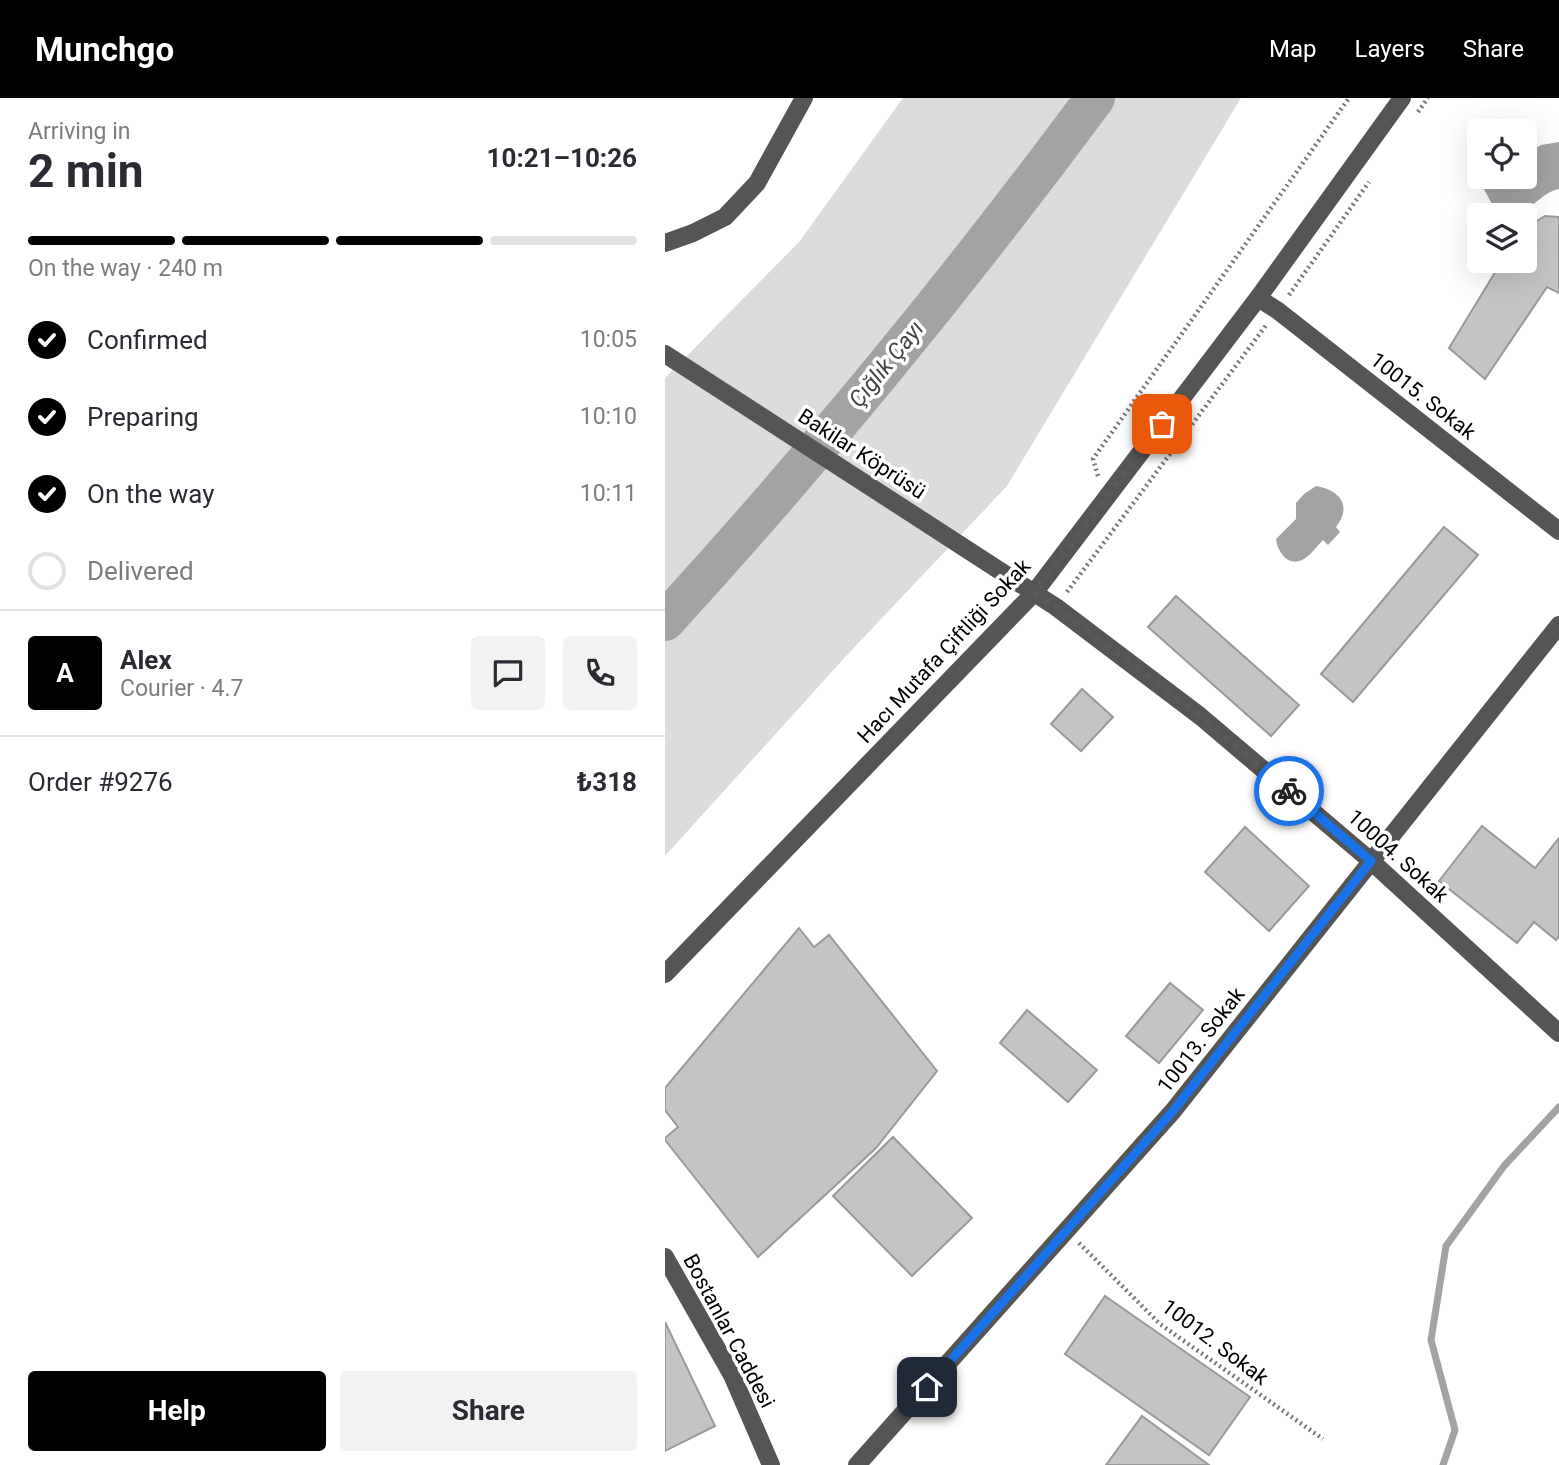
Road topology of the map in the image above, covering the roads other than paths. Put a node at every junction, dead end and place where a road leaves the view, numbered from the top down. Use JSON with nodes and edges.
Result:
{"nodes":[{"id":1,"x":804,"y":98,"type":"edge"},
{"id":2,"x":1402,"y":98,"type":"edge"},
{"id":3,"x":665,"y":243,"type":"edge"},
{"id":4,"x":1258,"y":298,"type":"junction"},
{"id":5,"x":665,"y":354,"type":"edge"},
{"id":6,"x":1559,"y":531,"type":"edge"},
{"id":7,"x":1034,"y":593,"type":"junction"},
{"id":8,"x":1559,"y":625,"type":"edge"},
{"id":9,"x":1371,"y":861,"type":"junction"},
{"id":10,"x":665,"y":974,"type":"edge"},
{"id":11,"x":1559,"y":1033,"type":"edge"},
{"id":12,"x":665,"y":1257,"type":"edge"},
{"id":13,"x":771,"y":1465,"type":"edge"},
{"id":14,"x":857,"y":1465,"type":"edge"}],
"edges":[{"from":1,"to":3,"type":"street"},
{"from":2,"to":4,"type":"street","name":"Hacı Mutafa Çiftliği Sokak"},
{"from":4,"to":6,"type":"street","name":"10015. Sokak"},
{"from":4,"to":7,"type":"street","name":"Hacı Mutafa Çiftliği Sokak"},
{"from":5,"to":7,"type":"street","name":"Bakilar Köprüsü"},
{"from":7,"to":9,"type":"street","name":"10004. Sokak"},
{"from":7,"to":10,"type":"street","name":"Hacı Mutafa Çiftliği Sokak"},
{"from":8,"to":9,"type":"street","name":"10013. Sokak"},
{"from":9,"to":11,"type":"street","name":"10004. Sokak"},
{"from":9,"to":14,"type":"street","name":"10013. Sokak"},
{"from":12,"to":13,"type":"street","name":"Bostanlar Caddesi"}]}
